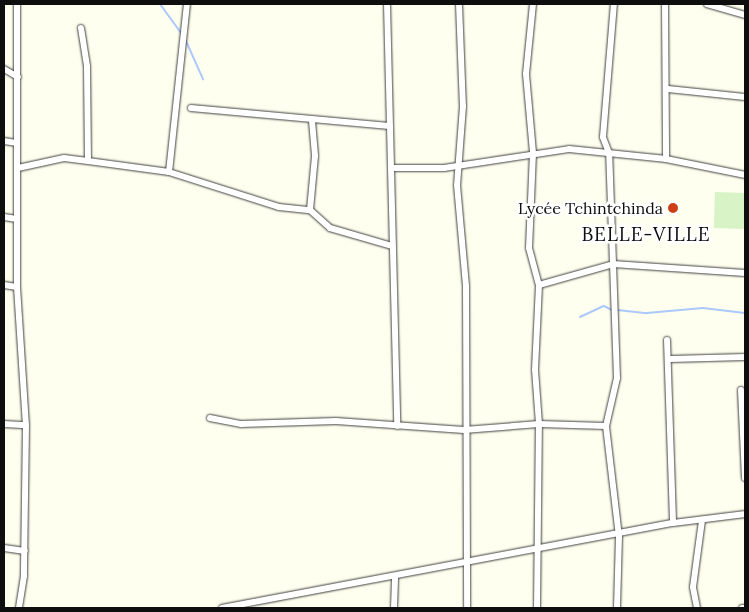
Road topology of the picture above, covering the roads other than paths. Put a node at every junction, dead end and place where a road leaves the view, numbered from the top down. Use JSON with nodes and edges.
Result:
{"nodes":[{"id":1,"x":17,"y":4,"type":"edge"},
{"id":2,"x":187,"y":4,"type":"edge"},
{"id":3,"x":387,"y":4,"type":"edge"},
{"id":4,"x":458,"y":4,"type":"edge"},
{"id":5,"x":533,"y":4,"type":"edge"},
{"id":6,"x":614,"y":4,"type":"edge"},
{"id":7,"x":664,"y":4,"type":"edge"},
{"id":8,"x":707,"y":4,"type":"edge"},
{"id":9,"x":720,"y":6,"type":"edge"},
{"id":10,"x":745,"y":15,"type":"edge"},
{"id":11,"x":82,"y":28,"type":"dead end"},
{"id":12,"x":4,"y":68,"type":"edge"},
{"id":13,"x":18,"y":77,"type":"junction"},
{"id":14,"x":668,"y":89,"type":"junction"},
{"id":15,"x":745,"y":97,"type":"edge"},
{"id":16,"x":191,"y":108,"type":"dead end"},
{"id":17,"x":312,"y":122,"type":"junction"},
{"id":18,"x":389,"y":126,"type":"junction"},
{"id":19,"x":4,"y":141,"type":"edge"},
{"id":20,"x":16,"y":143,"type":"junction"},
{"id":21,"x":533,"y":153,"type":"junction"},
{"id":22,"x":609,"y":153,"type":"junction"},
{"id":23,"x":666,"y":159,"type":"junction"},
{"id":24,"x":88,"y":161,"type":"junction"},
{"id":25,"x":458,"y":166,"type":"junction"},
{"id":26,"x":18,"y":168,"type":"junction"},
{"id":27,"x":392,"y":168,"type":"junction"},
{"id":28,"x":169,"y":172,"type":"junction"},
{"id":29,"x":745,"y":175,"type":"edge"},
{"id":30,"x":310,"y":210,"type":"junction"},
{"id":31,"x":4,"y":217,"type":"edge"},
{"id":32,"x":17,"y":219,"type":"junction"},
{"id":33,"x":392,"y":246,"type":"junction"},
{"id":34,"x":613,"y":264,"type":"junction"},
{"id":35,"x":745,"y":273,"type":"edge"},
{"id":36,"x":4,"y":285,"type":"edge"},
{"id":37,"x":539,"y":285,"type":"junction"},
{"id":38,"x":17,"y":287,"type":"junction"},
{"id":39,"x":667,"y":340,"type":"dead end"},
{"id":40,"x":745,"y":357,"type":"edge"},
{"id":41,"x":671,"y":359,"type":"junction"},
{"id":42,"x":741,"y":390,"type":"dead end"},
{"id":43,"x":210,"y":418,"type":"dead end"},
{"id":44,"x":4,"y":424,"type":"edge"},
{"id":45,"x":539,"y":424,"type":"junction"},
{"id":46,"x":26,"y":425,"type":"junction"},
{"id":47,"x":398,"y":426,"type":"junction"},
{"id":48,"x":606,"y":426,"type":"junction"},
{"id":49,"x":464,"y":430,"type":"junction"},
{"id":50,"x":745,"y":478,"type":"edge"},
{"id":51,"x":745,"y":514,"type":"edge"},
{"id":52,"x":702,"y":520,"type":"junction"},
{"id":53,"x":673,"y":523,"type":"junction"},
{"id":54,"x":620,"y":536,"type":"junction"},
{"id":55,"x":4,"y":548,"type":"edge"},
{"id":56,"x":537,"y":549,"type":"junction"},
{"id":57,"x":25,"y":552,"type":"junction"},
{"id":58,"x":467,"y":562,"type":"junction"},
{"id":59,"x":395,"y":576,"type":"junction"},
{"id":60,"x":19,"y":608,"type":"edge"},
{"id":61,"x":222,"y":608,"type":"edge"},
{"id":62,"x":394,"y":608,"type":"edge"},
{"id":63,"x":467,"y":608,"type":"edge"},
{"id":64,"x":538,"y":608,"type":"edge"},
{"id":65,"x":617,"y":608,"type":"edge"},
{"id":66,"x":697,"y":608,"type":"edge"}],
"edges":[{"from":1,"to":13,"type":"street"},
{"from":2,"to":28,"type":"street"},
{"from":3,"to":18,"type":"street"},
{"from":4,"to":25,"type":"street"},
{"from":5,"to":21,"type":"street"},
{"from":6,"to":22,"type":"street"},
{"from":7,"to":14,"type":"street"},
{"from":8,"to":9,"type":"street"},
{"from":9,"to":10,"type":"street"},
{"from":11,"to":24,"type":"street"},
{"from":12,"to":13,"type":"street"},
{"from":13,"to":20,"type":"street"},
{"from":14,"to":15,"type":"street"},
{"from":14,"to":23,"type":"street"},
{"from":16,"to":17,"type":"street"},
{"from":17,"to":18,"type":"street"},
{"from":17,"to":30,"type":"street"},
{"from":18,"to":27,"type":"street"},
{"from":19,"to":20,"type":"street"},
{"from":20,"to":26,"type":"street"},
{"from":21,"to":22,"type":"street"},
{"from":21,"to":25,"type":"street"},
{"from":21,"to":37,"type":"street"},
{"from":22,"to":23,"type":"street"},
{"from":22,"to":34,"type":"street"},
{"from":23,"to":29,"type":"street"},
{"from":24,"to":26,"type":"street"},
{"from":24,"to":28,"type":"street"},
{"from":25,"to":27,"type":"street"},
{"from":25,"to":49,"type":"street"},
{"from":26,"to":32,"type":"street"},
{"from":27,"to":33,"type":"street"},
{"from":28,"to":30,"type":"street"},
{"from":30,"to":33,"type":"street"},
{"from":31,"to":32,"type":"street"},
{"from":32,"to":38,"type":"street"},
{"from":33,"to":47,"type":"street"},
{"from":34,"to":35,"type":"street"},
{"from":34,"to":37,"type":"street"},
{"from":34,"to":48,"type":"street"},
{"from":36,"to":38,"type":"street"},
{"from":37,"to":45,"type":"street"},
{"from":38,"to":46,"type":"street"},
{"from":39,"to":41,"type":"street"},
{"from":40,"to":41,"type":"street"},
{"from":41,"to":53,"type":"street"},
{"from":42,"to":50,"type":"street"},
{"from":43,"to":47,"type":"street"},
{"from":44,"to":46,"type":"street"},
{"from":45,"to":48,"type":"street"},
{"from":45,"to":49,"type":"street"},
{"from":45,"to":56,"type":"street"},
{"from":46,"to":57,"type":"street"},
{"from":47,"to":49,"type":"street"},
{"from":48,"to":54,"type":"street"},
{"from":49,"to":58,"type":"street"},
{"from":51,"to":52,"type":"street"},
{"from":52,"to":53,"type":"street"},
{"from":52,"to":66,"type":"street"},
{"from":53,"to":54,"type":"street"},
{"from":54,"to":56,"type":"street"},
{"from":54,"to":65,"type":"street"},
{"from":55,"to":57,"type":"street"},
{"from":56,"to":58,"type":"street"},
{"from":56,"to":64,"type":"street"},
{"from":57,"to":60,"type":"street"},
{"from":58,"to":59,"type":"street"},
{"from":58,"to":63,"type":"street"},
{"from":59,"to":61,"type":"street"},
{"from":59,"to":62,"type":"street"}]}
